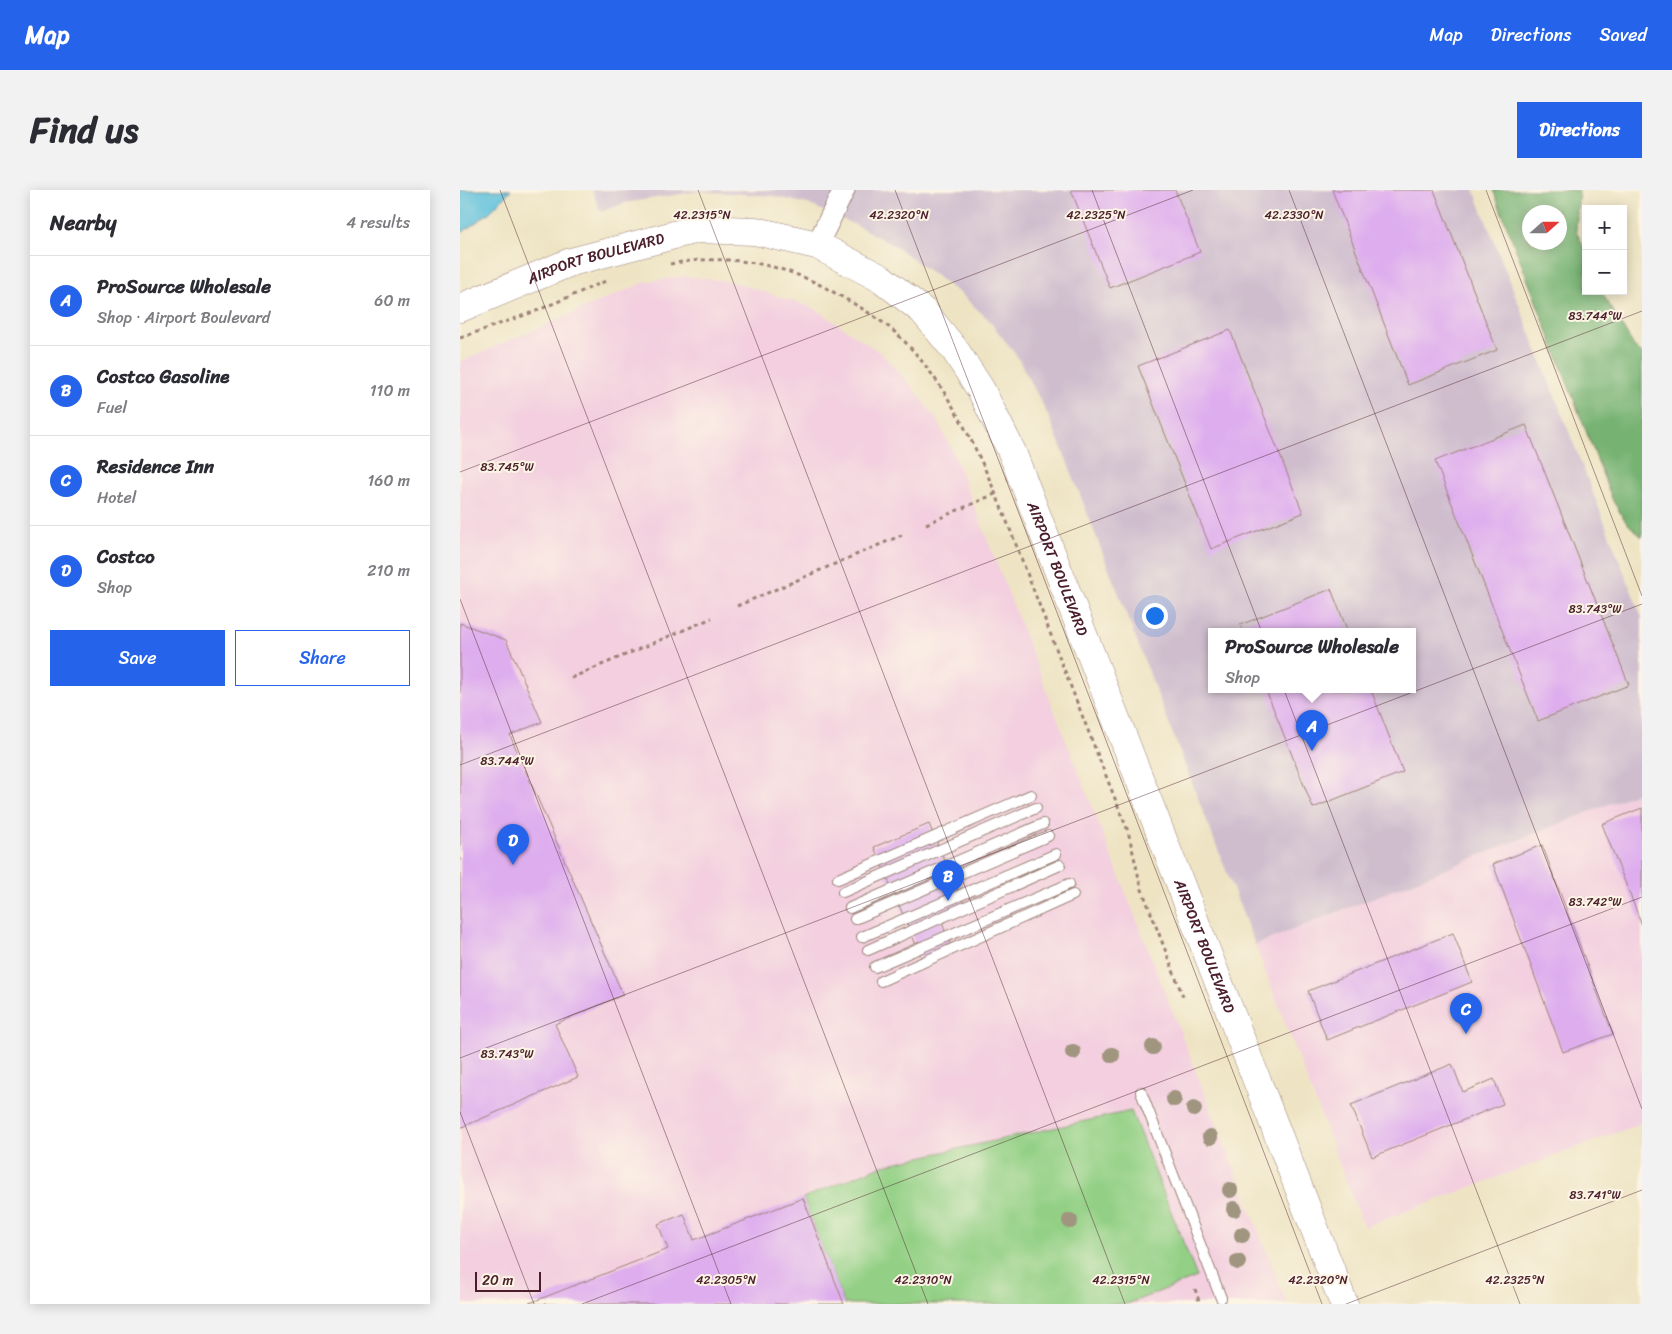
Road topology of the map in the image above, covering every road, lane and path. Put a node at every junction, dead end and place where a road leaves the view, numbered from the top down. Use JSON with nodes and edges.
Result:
{"nodes":[{"id":1,"x":844,"y":190,"type":"edge"},
{"id":2,"x":817,"y":245,"type":"junction"},
{"id":3,"x":662,"y":265,"type":"dead end"},
{"id":4,"x":616,"y":277,"type":"dead end"},
{"id":5,"x":460,"y":308,"type":"edge"},
{"id":6,"x":460,"y":338,"type":"edge"},
{"id":7,"x":995,"y":494,"type":"junction"},
{"id":8,"x":926,"y":524,"type":"dead end"},
{"id":9,"x":902,"y":535,"type":"dead end"},
{"id":10,"x":737,"y":606,"type":"dead end"},
{"id":11,"x":712,"y":618,"type":"dead end"},
{"id":12,"x":571,"y":678,"type":"dead end"},
{"id":13,"x":1031,"y":795,"type":"dead end"},
{"id":14,"x":1036,"y":808,"type":"dead end"},
{"id":15,"x":1043,"y":824,"type":"dead end"},
{"id":16,"x":1048,"y":836,"type":"dead end"},
{"id":17,"x":1056,"y":854,"type":"dead end"},
{"id":18,"x":1060,"y":865,"type":"dead end"},
{"id":19,"x":838,"y":879,"type":"dead end"},
{"id":20,"x":1069,"y":884,"type":"dead end"},
{"id":21,"x":843,"y":892,"type":"dead end"},
{"id":22,"x":1073,"y":895,"type":"dead end"},
{"id":23,"x":850,"y":908,"type":"dead end"},
{"id":24,"x":855,"y":919,"type":"dead end"},
{"id":25,"x":862,"y":937,"type":"dead end"},
{"id":26,"x":868,"y":950,"type":"dead end"},
{"id":27,"x":875,"y":967,"type":"dead end"},
{"id":28,"x":881,"y":981,"type":"dead end"},
{"id":29,"x":1184,"y":999,"type":"dead end"},
{"id":30,"x":1141,"y":1092,"type":"dead end"},
{"id":31,"x":1195,"y":1289,"type":"dead end"},
{"id":32,"x":1221,"y":1298,"type":"dead end"},
{"id":33,"x":1200,"y":1304,"type":"edge"},
{"id":34,"x":1344,"y":1304,"type":"edge"}],
"edges":[{"from":1,"to":2,"type":"street"},
{"from":2,"to":5,"type":"street","name":"AIRPORT BOULEVARD"},
{"from":2,"to":34,"type":"street","name":"AIRPORT BOULEVARD"},
{"from":3,"to":7,"type":"path"},
{"from":4,"to":6,"type":"path"},
{"from":7,"to":8,"type":"path"},
{"from":7,"to":29,"type":"path"},
{"from":9,"to":10,"type":"path"},
{"from":11,"to":12,"type":"path"},
{"from":13,"to":19,"type":"lane"},
{"from":14,"to":21,"type":"lane"},
{"from":15,"to":23,"type":"lane"},
{"from":16,"to":24,"type":"lane"},
{"from":17,"to":25,"type":"lane"},
{"from":18,"to":26,"type":"lane"},
{"from":20,"to":27,"type":"lane"},
{"from":22,"to":28,"type":"lane"},
{"from":30,"to":32,"type":"lane"},
{"from":31,"to":33,"type":"path"}]}
